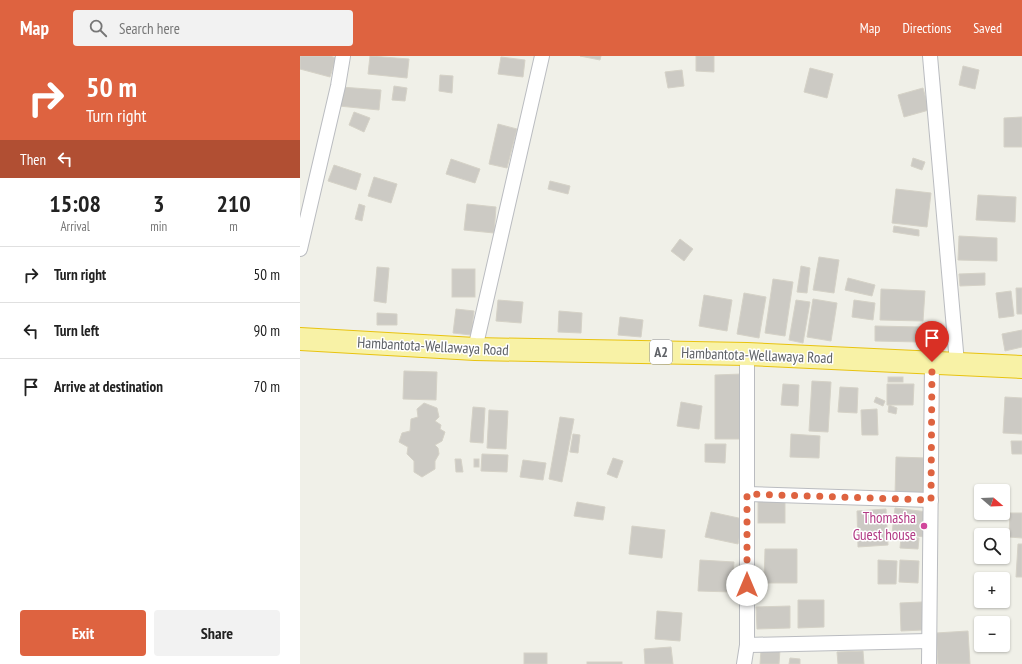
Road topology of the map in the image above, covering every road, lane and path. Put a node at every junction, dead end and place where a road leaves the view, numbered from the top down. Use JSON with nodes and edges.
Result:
{"nodes":[{"id":1,"x":343,"y":56,"type":"edge"},
{"id":2,"x":542,"y":56,"type":"edge"},
{"id":3,"x":930,"y":56,"type":"edge"},
{"id":4,"x":300,"y":249,"type":"edge"},
{"id":5,"x":300,"y":339,"type":"edge"},
{"id":6,"x":475,"y":349,"type":"junction"},
{"id":7,"x":747,"y":354,"type":"junction"},
{"id":8,"x":932,"y":362,"type":"junction"},
{"id":9,"x":957,"y":364,"type":"junction"},
{"id":10,"x":1022,"y":367,"type":"edge"},
{"id":11,"x":747,"y":494,"type":"junction"},
{"id":12,"x":931,"y":500,"type":"junction"},
{"id":13,"x":929,"y":641,"type":"junction"},
{"id":14,"x":747,"y":645,"type":"junction"},
{"id":15,"x":744,"y":664,"type":"edge"},
{"id":16,"x":929,"y":664,"type":"edge"}],
"edges":[{"from":1,"to":4,"type":"street"},
{"from":2,"to":6,"type":"street"},
{"from":3,"to":9,"type":"street"},
{"from":5,"to":6,"type":"highway","name":"Hambantota-Wellawaya Road","number":"A2"},
{"from":6,"to":7,"type":"highway","name":"Hambantota-Wellawaya Road","number":"A2"},
{"from":7,"to":8,"type":"highway","name":"Hambantota-Wellawaya Road","number":"A2"},
{"from":7,"to":11,"type":"street"},
{"from":8,"to":9,"type":"highway","name":"Hambantota-Wellawaya Road","number":"A2"},
{"from":8,"to":12,"type":"street"},
{"from":9,"to":10,"type":"highway","name":"Hambantota-Wellawaya Road","number":"A2"},
{"from":11,"to":12,"type":"street"},
{"from":11,"to":14,"type":"street"},
{"from":12,"to":13,"type":"street"},
{"from":13,"to":14,"type":"street"},
{"from":13,"to":16,"type":"street"},
{"from":14,"to":15,"type":"street"}]}
